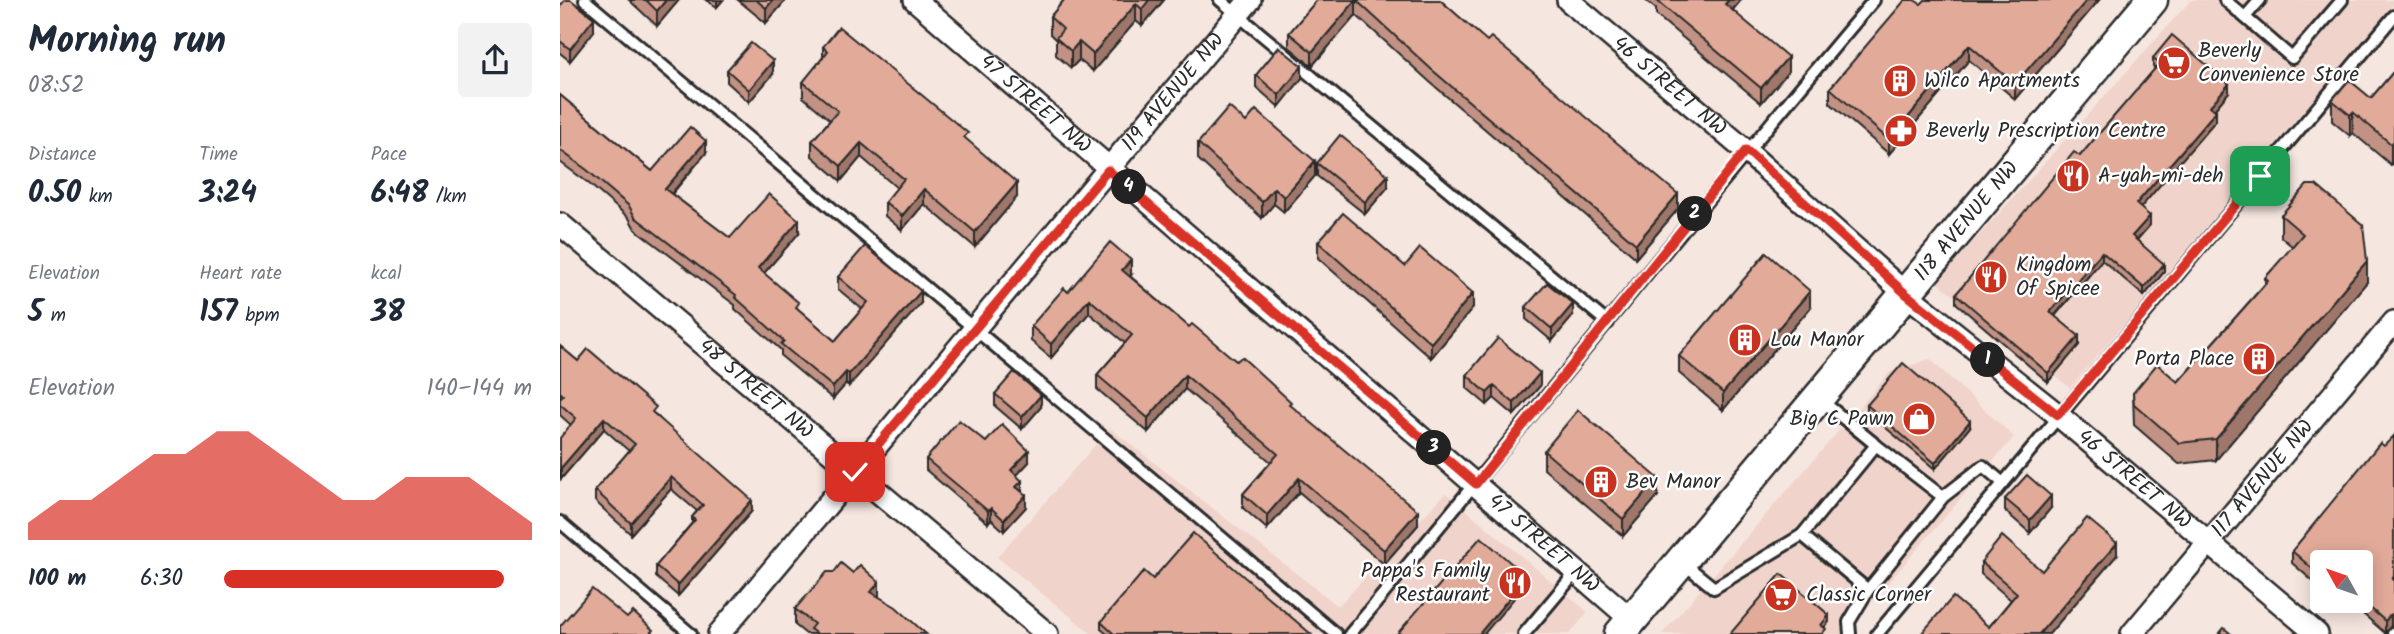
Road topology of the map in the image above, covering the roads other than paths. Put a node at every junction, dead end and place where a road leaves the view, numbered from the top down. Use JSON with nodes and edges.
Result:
{"nodes":[{"id":1,"x":585,"y":0,"type":"edge"},
{"id":2,"x":915,"y":0,"type":"edge"},
{"id":3,"x":1220,"y":0,"type":"edge"},
{"id":4,"x":1568,"y":0,"type":"edge"},
{"id":5,"x":1856,"y":0,"type":"edge"},
{"id":6,"x":2152,"y":0,"type":"edge"},
{"id":7,"x":2225,"y":0,"type":"edge"},
{"id":8,"x":2260,"y":0,"type":"edge"},
{"id":9,"x":2342,"y":0,"type":"edge"},
{"id":10,"x":1870,"y":4,"type":"edge"},
{"id":11,"x":1244,"y":7,"type":"edge"},
{"id":12,"x":2394,"y":16,"type":"edge"},
{"id":13,"x":2245,"y":17,"type":"junction"},
{"id":14,"x":1746,"y":150,"type":"junction"},
{"id":15,"x":1108,"y":170,"type":"junction"},
{"id":16,"x":560,"y":224,"type":"edge"},
{"id":17,"x":1906,"y":294,"type":"junction"},
{"id":18,"x":2394,"y":322,"type":"edge"},
{"id":19,"x":1608,"y":323,"type":"junction"},
{"id":20,"x":975,"y":328,"type":"junction"},
{"id":21,"x":1819,"y":398,"type":"junction"},
{"id":22,"x":2058,"y":415,"type":"junction"},
{"id":23,"x":1876,"y":445,"type":"junction"},
{"id":24,"x":855,"y":472,"type":"junction"},
{"id":25,"x":2003,"y":483,"type":"junction"},
{"id":26,"x":1476,"y":484,"type":"junction"},
{"id":27,"x":1944,"y":498,"type":"junction"},
{"id":28,"x":560,"y":522,"type":"edge"},
{"id":29,"x":1802,"y":536,"type":"junction"},
{"id":30,"x":2207,"y":541,"type":"junction"},
{"id":31,"x":1681,"y":561,"type":"junction"},
{"id":32,"x":1577,"y":571,"type":"junction"},
{"id":33,"x":1868,"y":590,"type":"junction"},
{"id":34,"x":1626,"y":627,"type":"edge"},
{"id":35,"x":691,"y":634,"type":"edge"},
{"id":36,"x":719,"y":634,"type":"edge"},
{"id":37,"x":1047,"y":634,"type":"edge"},
{"id":38,"x":1336,"y":634,"type":"edge"},
{"id":39,"x":1350,"y":634,"type":"edge"},
{"id":40,"x":1524,"y":634,"type":"edge"},
{"id":41,"x":1850,"y":634,"type":"edge"},
{"id":42,"x":1877,"y":634,"type":"edge"},
{"id":43,"x":2132,"y":634,"type":"edge"},
{"id":44,"x":2317,"y":634,"type":"edge"}],
"edges":[{"from":1,"to":20,"type":"lane"},
{"from":2,"to":15,"type":"street","name":"47 STREET NW"},
{"from":3,"to":11,"type":"lane"},
{"from":4,"to":14,"type":"street","name":"46 STREET NW"},
{"from":5,"to":10,"type":"lane"},
{"from":6,"to":17,"type":"main road","name":"118 AVENUE NW"},
{"from":7,"to":13,"type":"lane"},
{"from":8,"to":13,"type":"lane"},
{"from":9,"to":13,"type":"lane"},
{"from":10,"to":14,"type":"lane"},
{"from":11,"to":15,"type":"street","name":"119 AVENUE NW"},
{"from":11,"to":19,"type":"lane"},
{"from":12,"to":22,"type":"lane"},
{"from":14,"to":17,"type":"street","name":"46 STREET NW"},
{"from":14,"to":19,"type":"lane"},
{"from":15,"to":20,"type":"street","name":"119 AVENUE NW"},
{"from":15,"to":26,"type":"street","name":"47 STREET NW"},
{"from":16,"to":24,"type":"street","name":"48 STREET NW"},
{"from":17,"to":21,"type":"main road","name":"118 AVENUE NW"},
{"from":17,"to":22,"type":"street","name":"46 STREET NW"},
{"from":18,"to":30,"type":"street","name":"117 AVENUE NW"},
{"from":19,"to":26,"type":"lane"},
{"from":20,"to":24,"type":"street","name":"119 AVENUE NW"},
{"from":20,"to":38,"type":"lane"},
{"from":21,"to":23,"type":"lane"},
{"from":21,"to":31,"type":"main road","name":"118 AVENUE NW"},
{"from":22,"to":25,"type":"lane"},
{"from":22,"to":30,"type":"street","name":"46 STREET NW"},
{"from":23,"to":27,"type":"lane"},
{"from":23,"to":29,"type":"lane"},
{"from":24,"to":36,"type":"street","name":"119 AVENUE NW"},
{"from":24,"to":37,"type":"street","name":"48 STREET NW"},
{"from":25,"to":27,"type":"lane"},
{"from":25,"to":42,"type":"lane"},
{"from":26,"to":32,"type":"street","name":"47 STREET NW"},
{"from":26,"to":39,"type":"lane"},
{"from":27,"to":33,"type":"lane"},
{"from":28,"to":35,"type":"lane"},
{"from":29,"to":31,"type":"lane"},
{"from":29,"to":33,"type":"lane"},
{"from":30,"to":43,"type":"street","name":"117 AVENUE NW"},
{"from":30,"to":44,"type":"street","name":"46 STREET NW"},
{"from":31,"to":34,"type":"main road","name":"118 AVENUE NW"},
{"from":32,"to":34,"type":"street","name":"47 STREET NW"},
{"from":32,"to":40,"type":"lane"},
{"from":33,"to":41,"type":"lane"}]}
